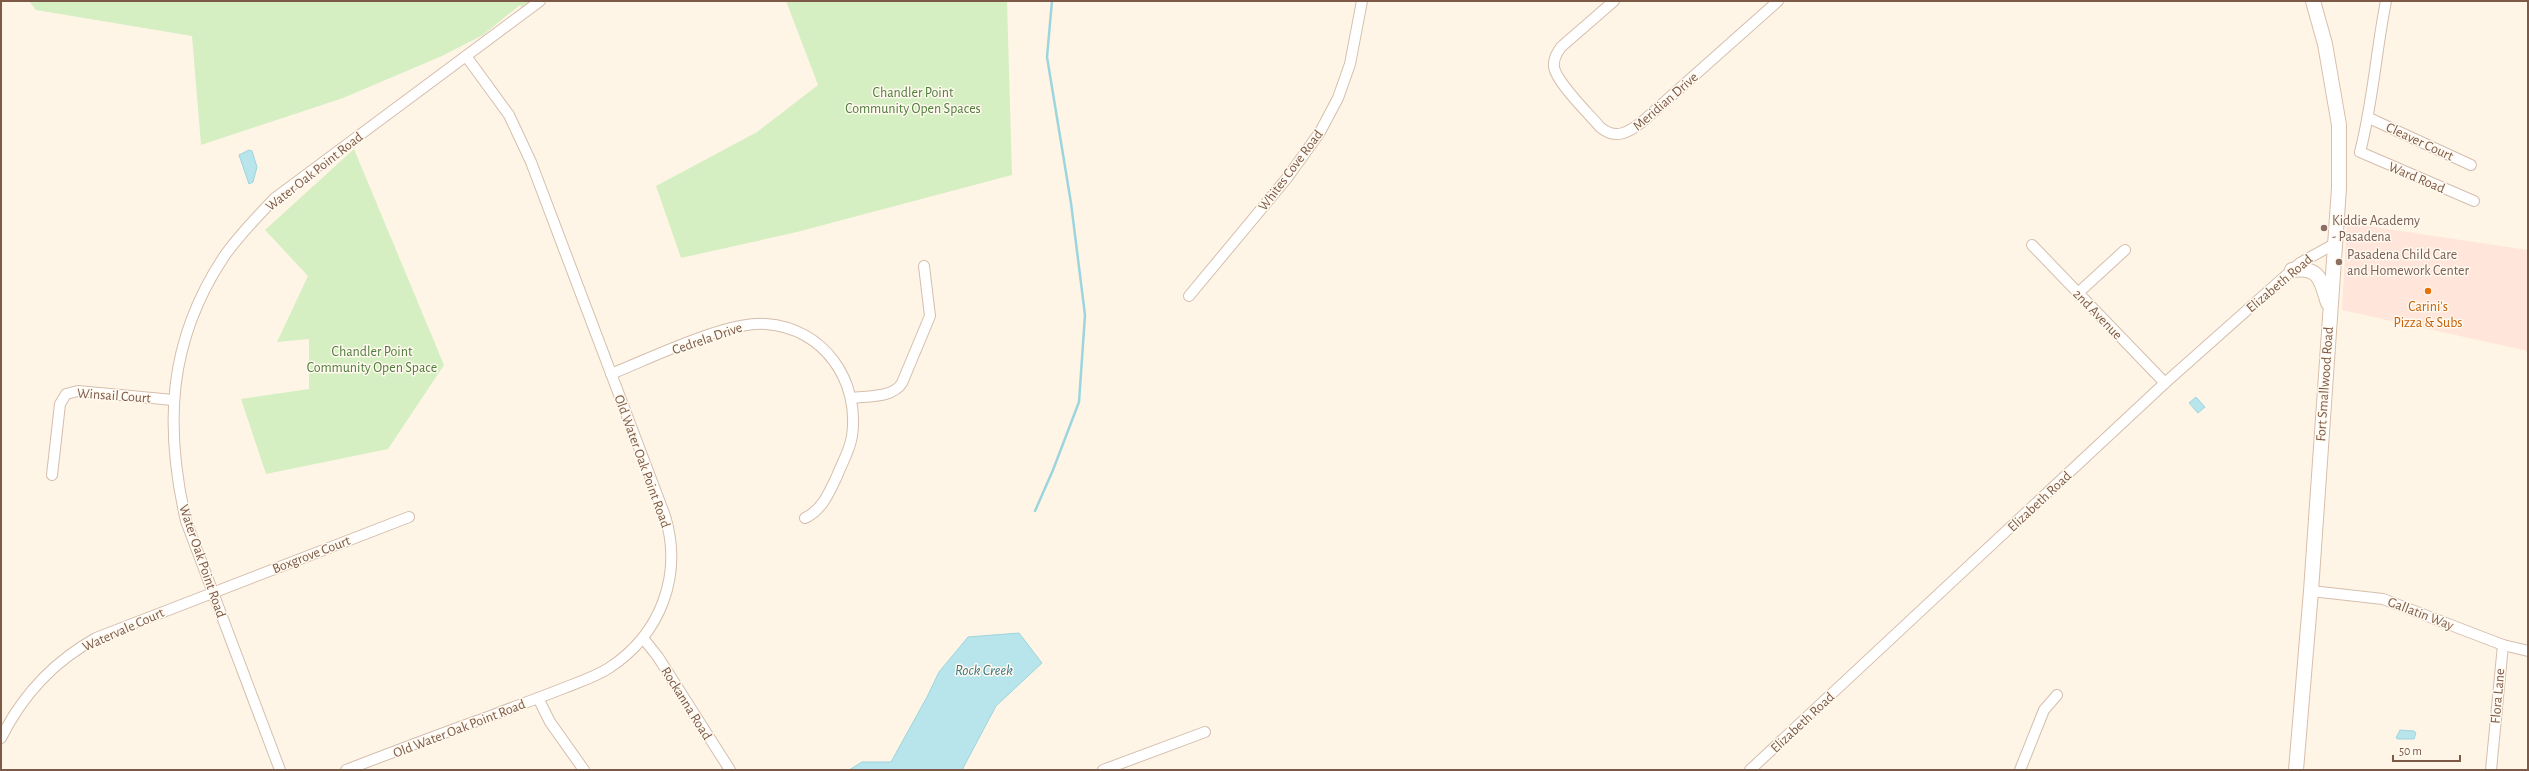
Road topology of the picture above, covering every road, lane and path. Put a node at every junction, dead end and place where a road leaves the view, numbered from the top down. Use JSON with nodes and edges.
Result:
{"nodes":[{"id":1,"x":540,"y":1,"type":"edge"},
{"id":2,"x":1362,"y":1,"type":"edge"},
{"id":3,"x":1614,"y":1,"type":"edge"},
{"id":4,"x":1778,"y":1,"type":"edge"},
{"id":5,"x":2312,"y":1,"type":"edge"},
{"id":6,"x":2386,"y":1,"type":"edge"},
{"id":7,"x":466,"y":56,"type":"junction"},
{"id":8,"x":2369,"y":118,"type":"junction"},
{"id":9,"x":2472,"y":165,"type":"dead end"},
{"id":10,"x":2474,"y":201,"type":"dead end"},
{"id":11,"x":2336,"y":243,"type":"junction"},
{"id":12,"x":2032,"y":245,"type":"dead end"},
{"id":13,"x":2125,"y":250,"type":"dead end"},
{"id":14,"x":924,"y":266,"type":"dead end"},
{"id":15,"x":2292,"y":270,"type":"junction"},
{"id":16,"x":2078,"y":293,"type":"junction"},
{"id":17,"x":1189,"y":296,"type":"dead end"},
{"id":18,"x":2330,"y":308,"type":"junction"},
{"id":19,"x":611,"y":374,"type":"junction"},
{"id":20,"x":2164,"y":383,"type":"junction"},
{"id":21,"x":852,"y":398,"type":"junction"},
{"id":22,"x":173,"y":400,"type":"junction"},
{"id":23,"x":52,"y":475,"type":"dead end"},
{"id":24,"x":409,"y":517,"type":"dead end"},
{"id":25,"x":805,"y":518,"type":"dead end"},
{"id":26,"x":2311,"y":591,"type":"junction"},
{"id":27,"x":213,"y":592,"type":"junction"},
{"id":28,"x":643,"y":638,"type":"junction"},
{"id":29,"x":2503,"y":645,"type":"junction"},
{"id":30,"x":2528,"y":651,"type":"edge"},
{"id":31,"x":2057,"y":695,"type":"dead end"},
{"id":32,"x":538,"y":698,"type":"junction"},
{"id":33,"x":1205,"y":732,"type":"dead end"},
{"id":34,"x":1,"y":738,"type":"edge"},
{"id":35,"x":368,"y":766,"type":"edge"},
{"id":36,"x":280,"y":770,"type":"edge"},
{"id":37,"x":346,"y":770,"type":"edge"},
{"id":38,"x":584,"y":770,"type":"edge"},
{"id":39,"x":730,"y":770,"type":"edge"},
{"id":40,"x":1103,"y":770,"type":"edge"},
{"id":41,"x":1750,"y":770,"type":"edge"},
{"id":42,"x":2020,"y":770,"type":"edge"},
{"id":43,"x":2296,"y":770,"type":"edge"},
{"id":44,"x":2491,"y":770,"type":"edge"}],
"edges":[{"from":1,"to":7,"type":"street","name":"Water Oak Point Road"},
{"from":2,"to":17,"type":"street","name":"Whites Cove Road"},
{"from":3,"to":4,"type":"street","name":"Meridian Drive"},
{"from":5,"to":11,"type":"main road","name":"Fort Smallwood Road"},
{"from":6,"to":8,"type":"street"},
{"from":7,"to":19,"type":"street","name":"Old Water Oak Point Road"},
{"from":7,"to":22,"type":"street","name":"Water Oak Point Road"},
{"from":8,"to":9,"type":"street","name":"Cleaver Court"},
{"from":8,"to":10,"type":"street","name":"Ward Road"},
{"from":11,"to":15,"type":"street","name":"Elizabeth Road"},
{"from":11,"to":18,"type":"main road","name":"Fort Smallwood Road"},
{"from":12,"to":16,"type":"street","name":"2nd Avenue"},
{"from":13,"to":16,"type":"street"},
{"from":14,"to":21,"type":"street"},
{"from":15,"to":18,"type":"main road"},
{"from":15,"to":20,"type":"street","name":"Elizabeth Road"},
{"from":16,"to":20,"type":"street","name":"2nd Avenue"},
{"from":18,"to":26,"type":"main road","name":"Fort Smallwood Road"},
{"from":19,"to":21,"type":"street","name":"Cedrela Drive"},
{"from":19,"to":28,"type":"street","name":"Old Water Oak Point Road"},
{"from":20,"to":41,"type":"street","name":"Elizabeth Road"},
{"from":21,"to":25,"type":"street","name":"Cedrela Drive"},
{"from":22,"to":23,"type":"street","name":"Winsail Court"},
{"from":22,"to":27,"type":"street","name":"Water Oak Point Road"},
{"from":24,"to":27,"type":"street","name":"Boxgrove Court"},
{"from":26,"to":29,"type":"street","name":"Gallatin Way"},
{"from":26,"to":43,"type":"main road","name":"Fort Smallwood Road"},
{"from":27,"to":34,"type":"street","name":"Watervale Court"},
{"from":27,"to":36,"type":"street","name":"Water Oak Point Road"},
{"from":28,"to":32,"type":"street","name":"Old Water Oak Point Road"},
{"from":28,"to":39,"type":"street","name":"Rockanna Road"},
{"from":29,"to":30,"type":"street","name":"Gallatin Way"},
{"from":29,"to":44,"type":"street","name":"Flora Lane"},
{"from":31,"to":42,"type":"street"},
{"from":32,"to":35,"type":"street","name":"Old Water Oak Point Road"},
{"from":32,"to":38,"type":"street"},
{"from":33,"to":40,"type":"street"},
{"from":35,"to":37,"type":"street","name":"Old Water Oak Point Road"}]}
